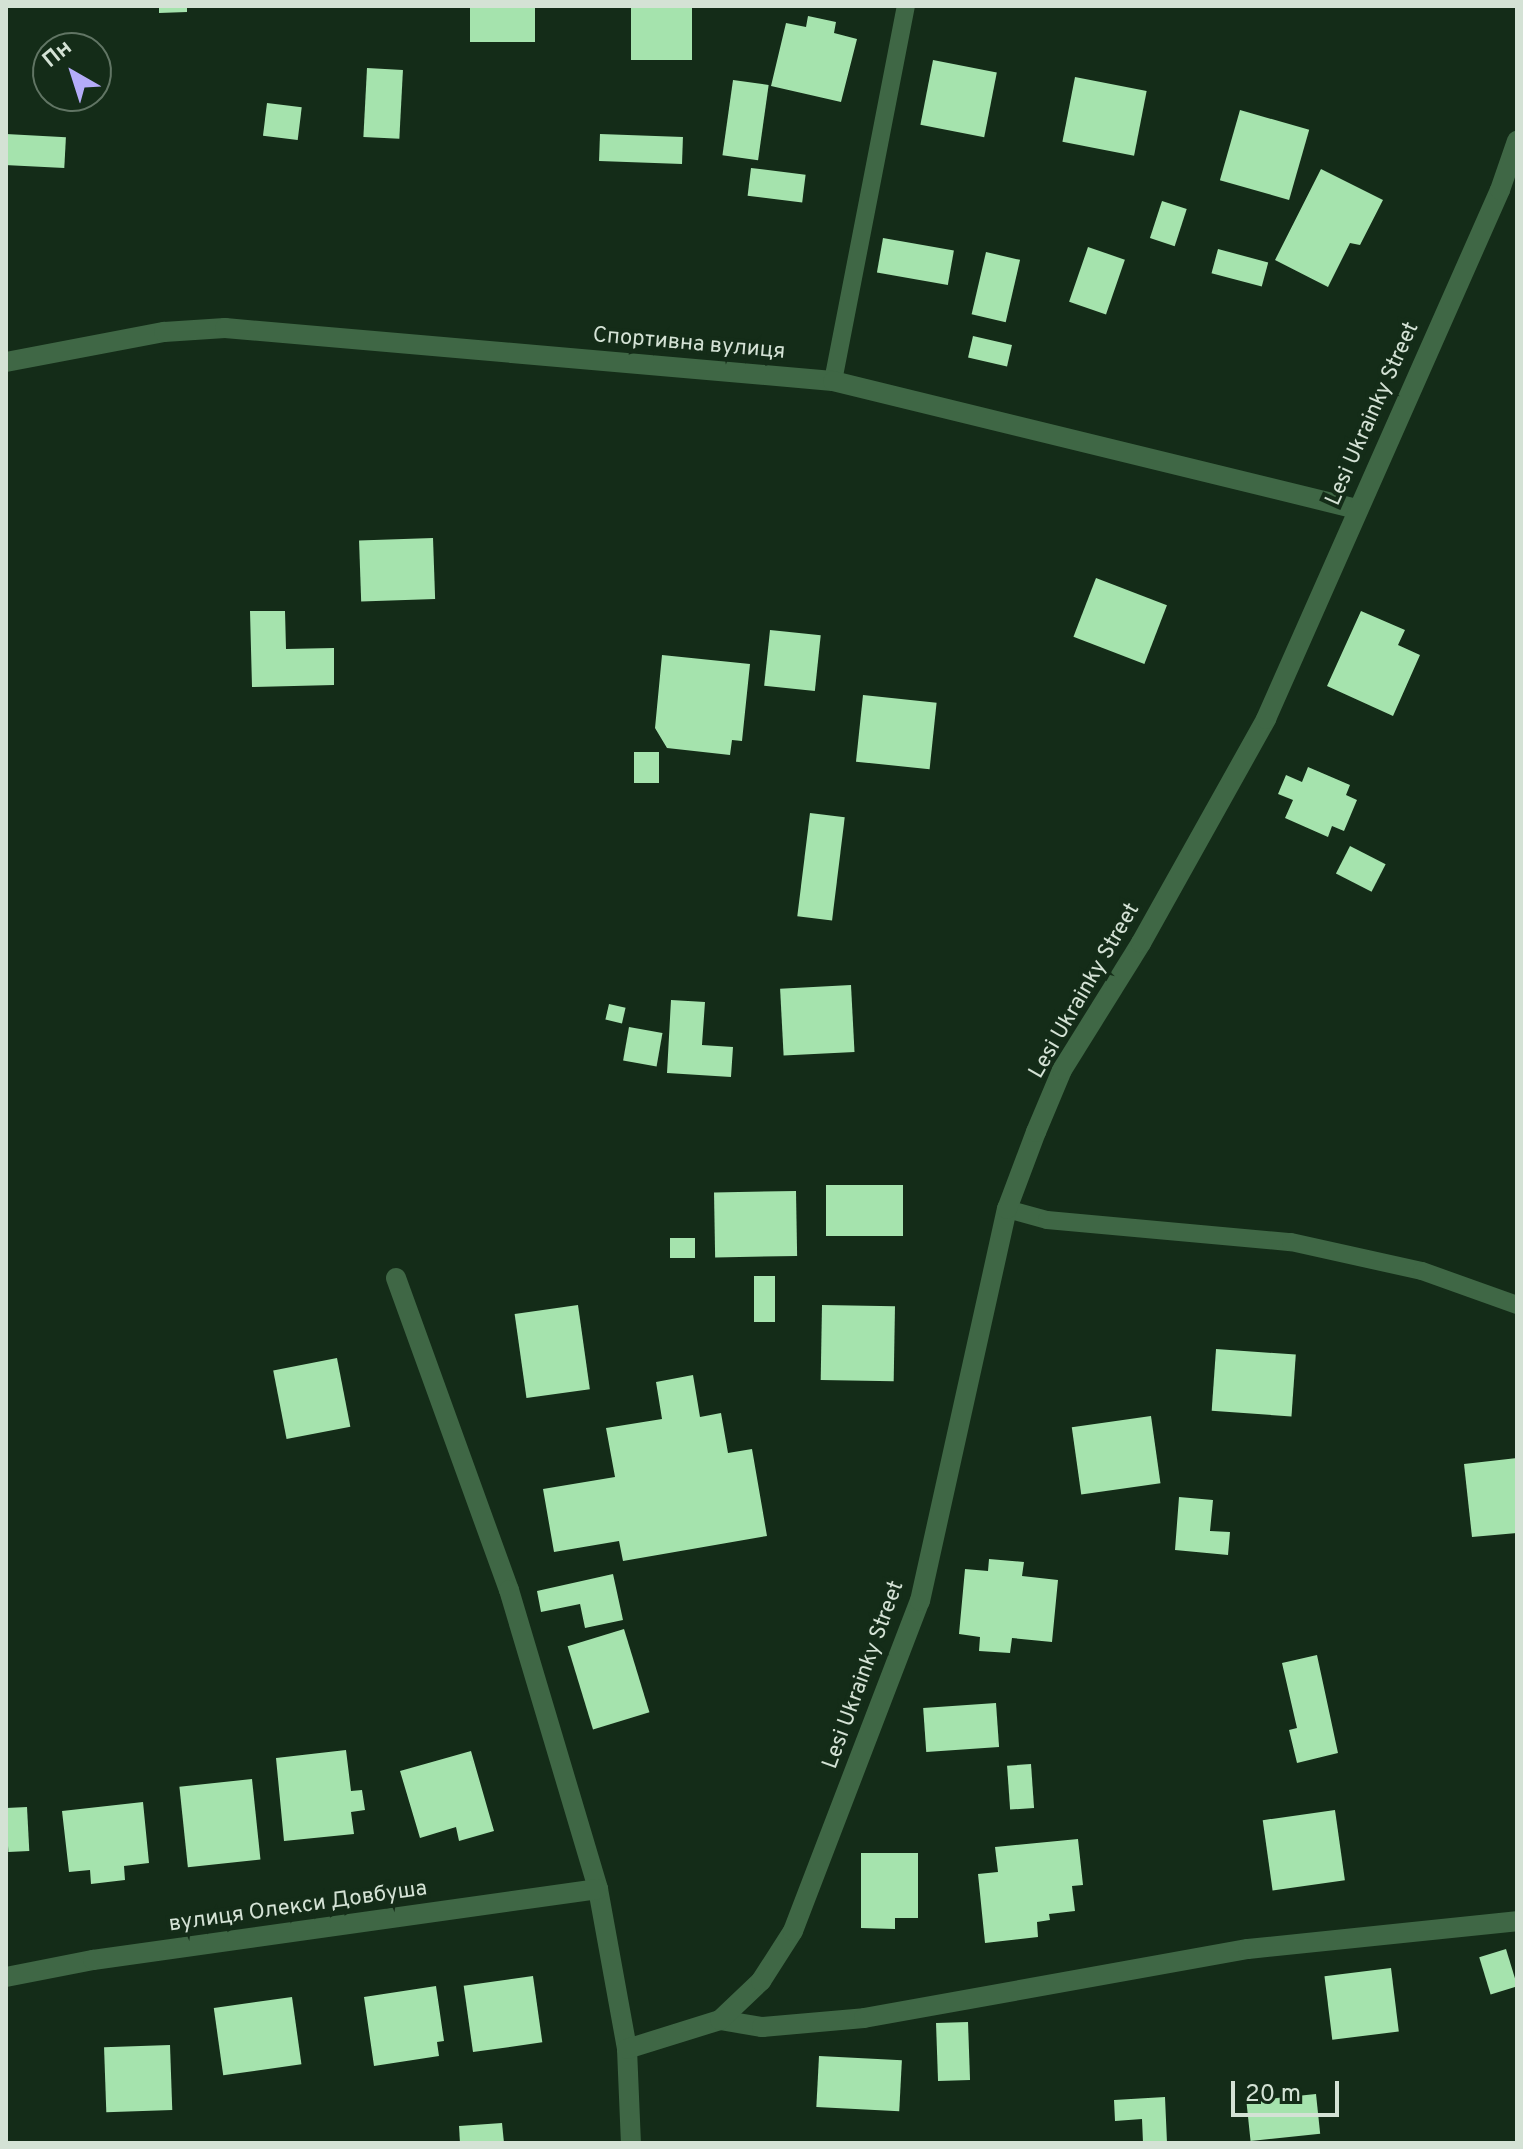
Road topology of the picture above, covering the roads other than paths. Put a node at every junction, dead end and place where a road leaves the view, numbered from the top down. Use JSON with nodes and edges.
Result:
{"nodes":[{"id":1,"x":906,"y":6,"type":"edge"},
{"id":2,"x":1517,"y":141,"type":"edge"},
{"id":3,"x":6,"y":362,"type":"edge"},
{"id":4,"x":833,"y":381,"type":"junction"},
{"id":5,"x":1357,"y":509,"type":"junction"},
{"id":6,"x":1007,"y":1209,"type":"junction"},
{"id":7,"x":396,"y":1278,"type":"dead end"},
{"id":8,"x":1517,"y":1305,"type":"edge"},
{"id":9,"x":598,"y":1889,"type":"junction"},
{"id":10,"x":1517,"y":1921,"type":"edge"},
{"id":11,"x":6,"y":1977,"type":"edge"},
{"id":12,"x":720,"y":2020,"type":"junction"},
{"id":13,"x":627,"y":2049,"type":"junction"},
{"id":14,"x":631,"y":2143,"type":"edge"}],
"edges":[{"from":1,"to":4,"type":"lane"},
{"from":2,"to":5,"type":"street","name":"Lesi Ukrainky Street"},
{"from":3,"to":4,"type":"street","name":"Спортивна вулиця"},
{"from":4,"to":5,"type":"street","name":"Спортивна вулиця"},
{"from":5,"to":6,"type":"street","name":"Lesi Ukrainky Street"},
{"from":6,"to":8,"type":"lane"},
{"from":6,"to":12,"type":"street","name":"Lesi Ukrainky Street"},
{"from":7,"to":9,"type":"street"},
{"from":9,"to":11,"type":"street","name":"вулиця Олекси Довбуша"},
{"from":9,"to":13,"type":"street"},
{"from":10,"to":12,"type":"street","name":"Lesi Ukrainky Street"},
{"from":12,"to":13,"type":"street","name":"Lesi Ukrainky Street"},
{"from":13,"to":14,"type":"street"}]}
